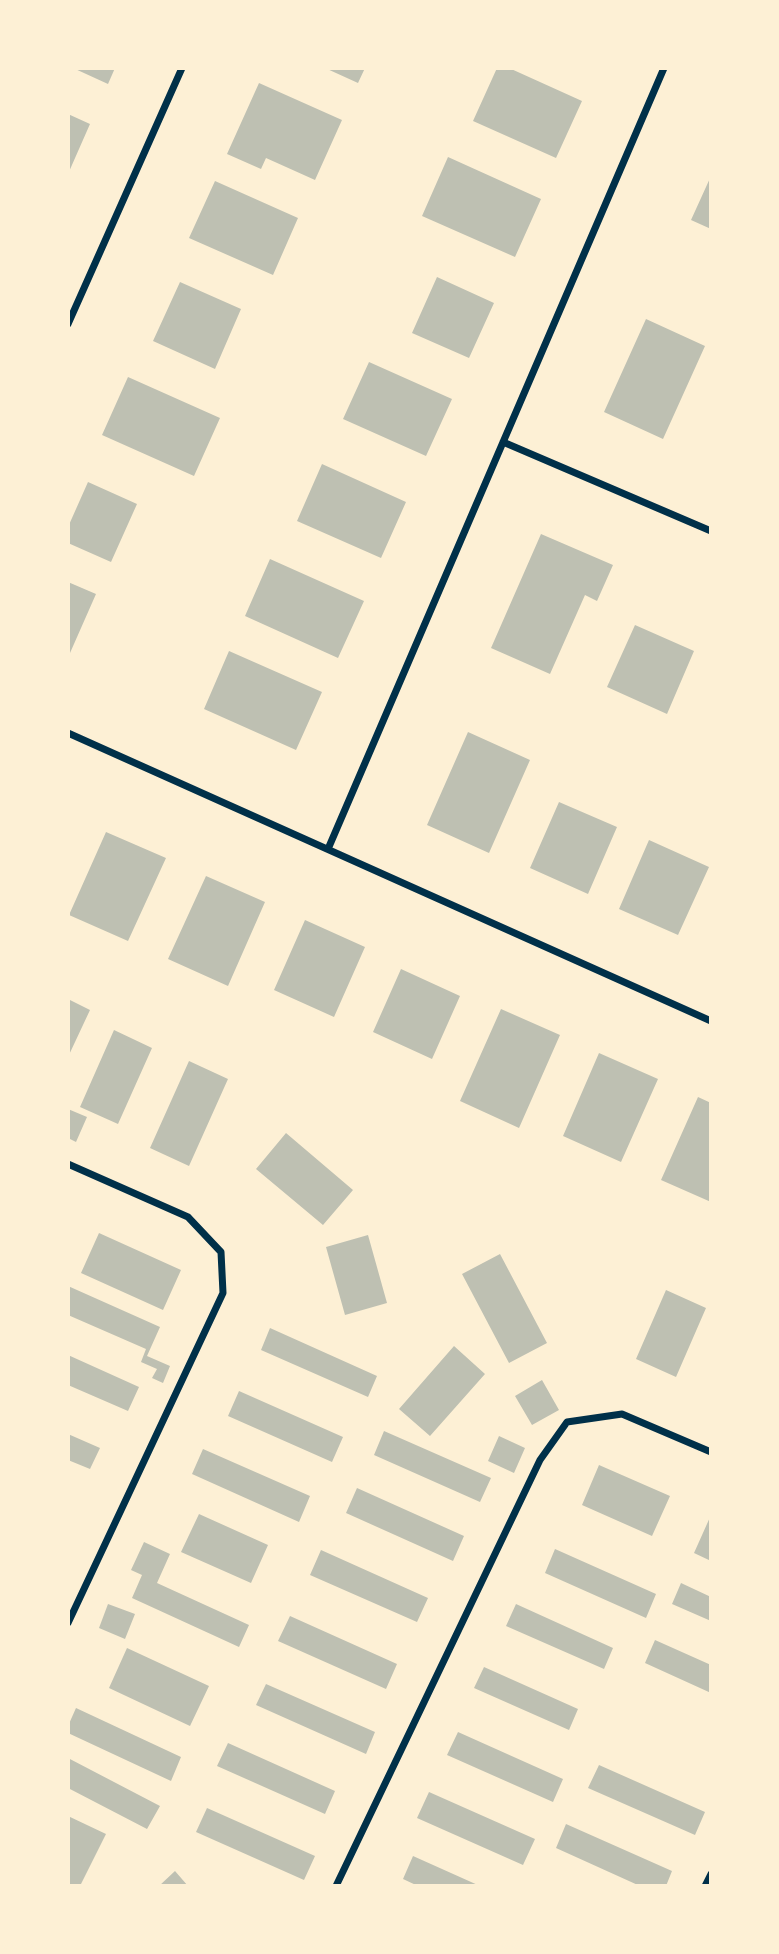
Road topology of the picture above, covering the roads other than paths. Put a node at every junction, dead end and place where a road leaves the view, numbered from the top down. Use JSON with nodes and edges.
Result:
{"nodes":[{"id":1,"x":182,"y":68,"type":"edge"},
{"id":2,"x":664,"y":68,"type":"edge"},
{"id":3,"x":68,"y":324,"type":"edge"},
{"id":4,"x":503,"y":442,"type":"junction"},
{"id":5,"x":711,"y":531,"type":"edge"},
{"id":6,"x":68,"y":733,"type":"edge"},
{"id":7,"x":328,"y":849,"type":"junction"},
{"id":8,"x":711,"y":1021,"type":"edge"},
{"id":9,"x":68,"y":1164,"type":"edge"},
{"id":10,"x":711,"y":1452,"type":"edge"},
{"id":11,"x":68,"y":1623,"type":"edge"},
{"id":12,"x":711,"y":1874,"type":"edge"},
{"id":13,"x":336,"y":1886,"type":"edge"},
{"id":14,"x":705,"y":1886,"type":"edge"}],
"edges":[{"from":1,"to":3,"type":"street"},
{"from":2,"to":4,"type":"street"},
{"from":4,"to":5,"type":"street"},
{"from":4,"to":7,"type":"street"},
{"from":6,"to":7,"type":"street"},
{"from":7,"to":8,"type":"street"},
{"from":9,"to":11,"type":"street"},
{"from":10,"to":13,"type":"street"},
{"from":12,"to":14,"type":"street"}]}
